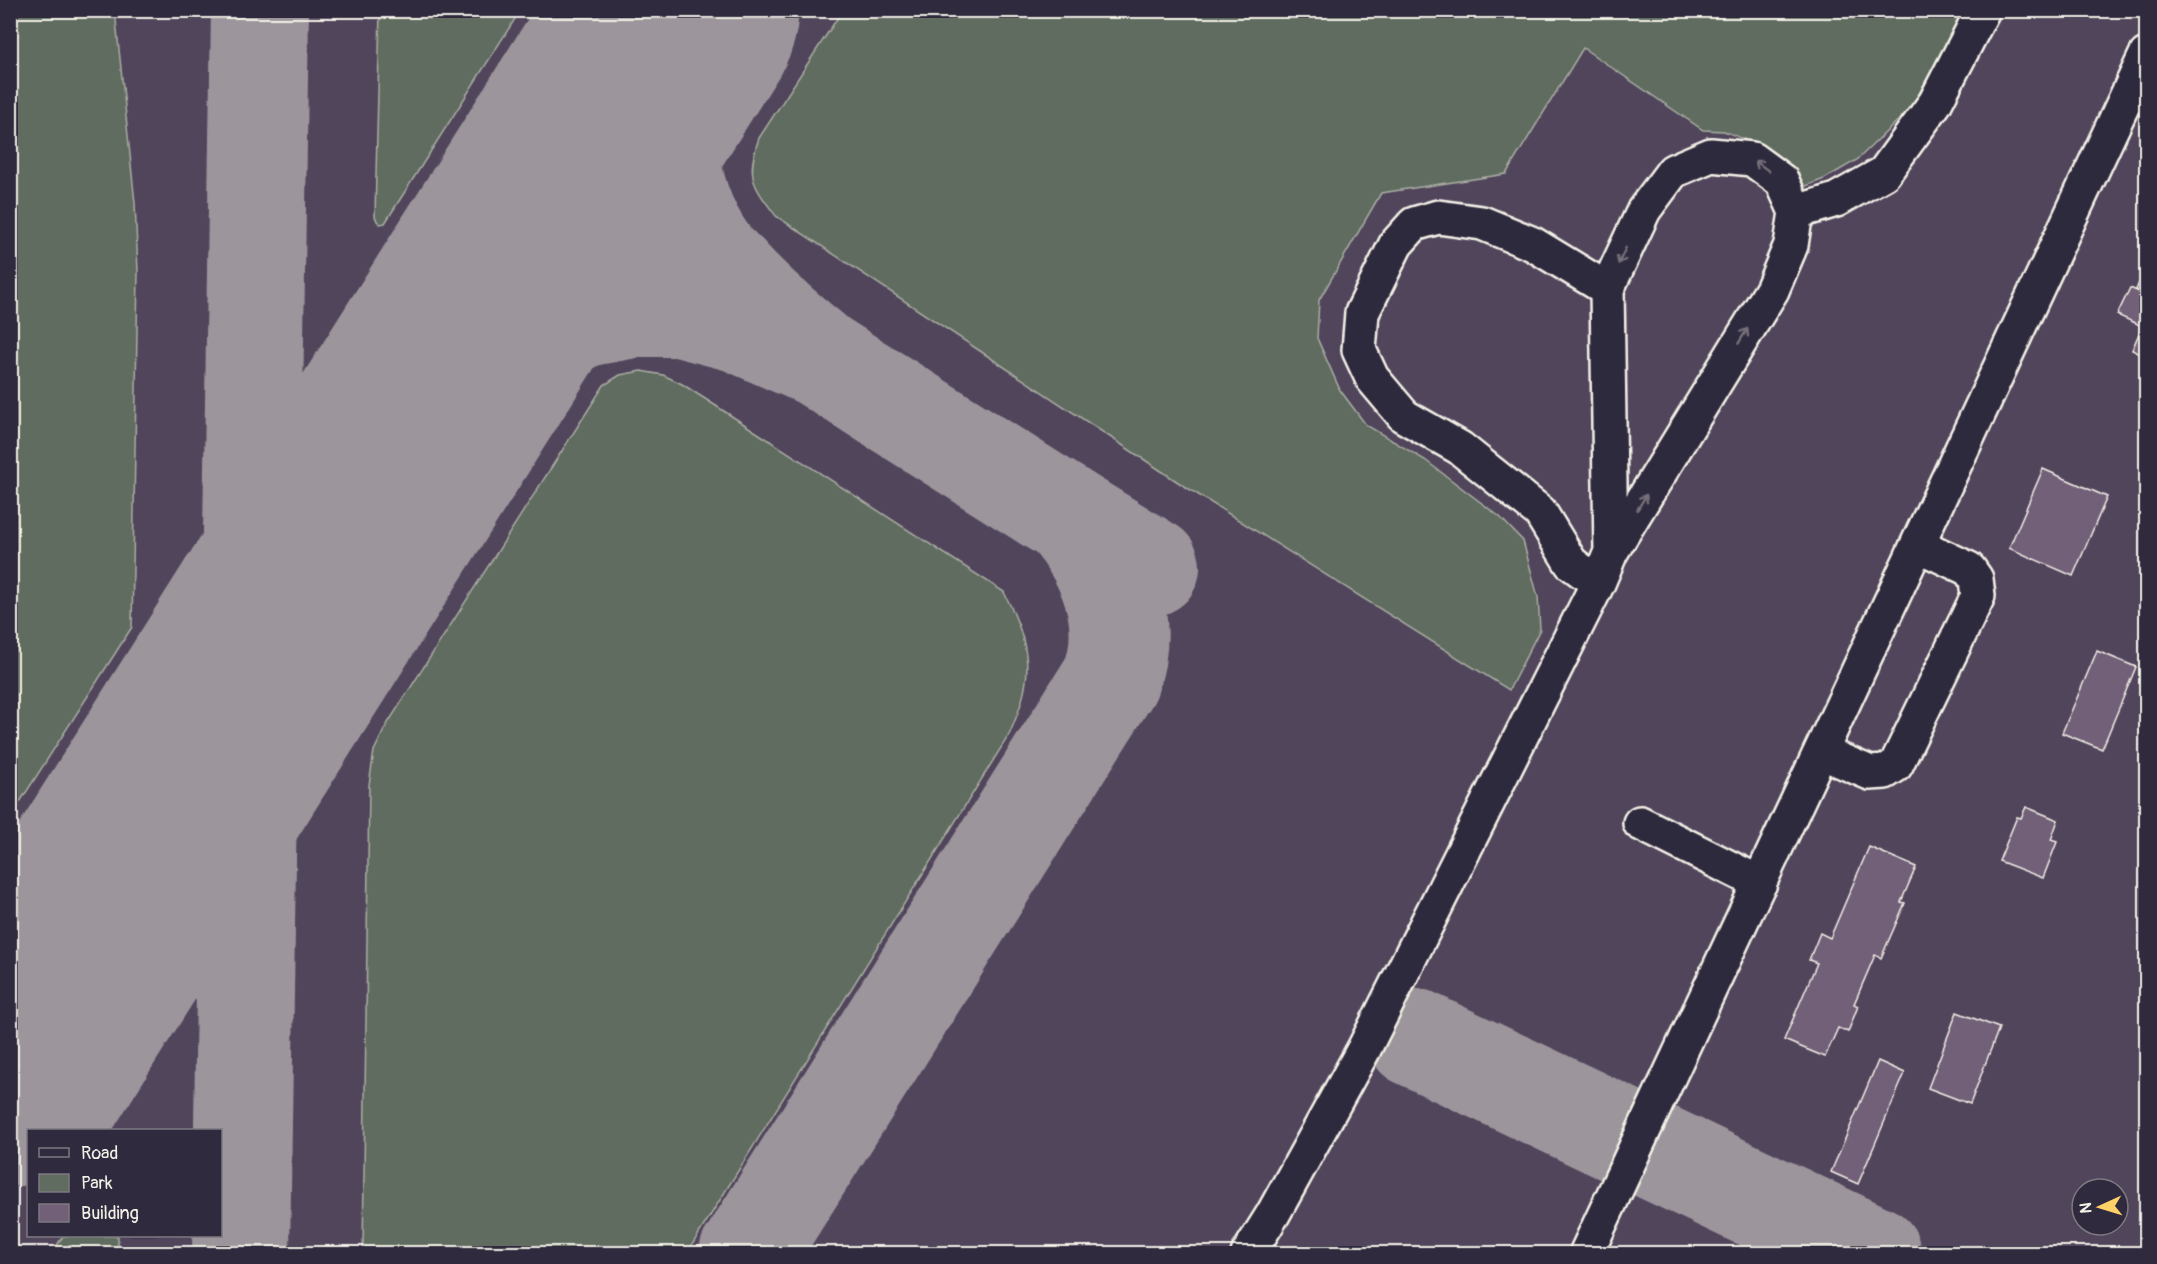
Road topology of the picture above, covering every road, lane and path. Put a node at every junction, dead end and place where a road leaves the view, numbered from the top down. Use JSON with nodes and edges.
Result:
{"nodes":[{"id":1,"x":1983,"y":10,"type":"edge"},
{"id":2,"x":2146,"y":56,"type":"edge"},
{"id":3,"x":1796,"y":212,"type":"junction"},
{"id":4,"x":1607,"y":289,"type":"junction"},
{"id":5,"x":1918,"y":545,"type":"junction"},
{"id":6,"x":1611,"y":552,"type":"junction"},
{"id":7,"x":1598,"y":583,"type":"junction"},
{"id":8,"x":1821,"y":752,"type":"junction"},
{"id":9,"x":1640,"y":823,"type":"dead end"},
{"id":10,"x":1760,"y":883,"type":"junction"},
{"id":11,"x":1248,"y":1254,"type":"edge"},
{"id":12,"x":1586,"y":1254,"type":"edge"}],
"edges":[{"from":1,"to":3,"type":"street"},
{"from":2,"to":5,"type":"street"},
{"from":3,"to":4,"type":"street","one_way":true},
{"from":6,"to":3,"type":"street","one_way":true},
{"from":4,"to":6,"type":"street"},
{"from":4,"to":7,"type":"street"},
{"from":5,"to":8,"type":"street"},
{"from":5,"to":8,"type":"street"},
{"from":6,"to":7,"type":"street"},
{"from":7,"to":11,"type":"street"},
{"from":8,"to":10,"type":"street"},
{"from":9,"to":10,"type":"street"},
{"from":10,"to":12,"type":"street"}]}
